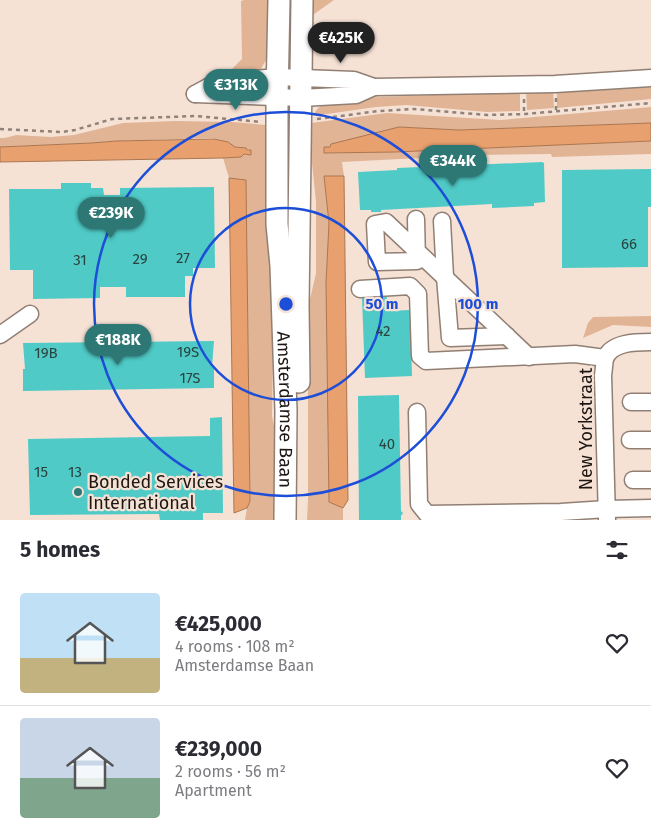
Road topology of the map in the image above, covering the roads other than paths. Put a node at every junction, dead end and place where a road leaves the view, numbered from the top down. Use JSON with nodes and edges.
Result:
{"nodes":[{"id":1,"x":279,"y":0,"type":"edge"},
{"id":2,"x":302,"y":0,"type":"edge"},
{"id":3,"x":651,"y":78,"type":"edge"},
{"id":4,"x":277,"y":87,"type":"junction"},
{"id":5,"x":301,"y":88,"type":"junction"},
{"id":6,"x":416,"y":219,"type":"dead end"},
{"id":7,"x":442,"y":221,"type":"dead end"},
{"id":8,"x":445,"y":277,"type":"junction"},
{"id":9,"x":360,"y":289,"type":"dead end"},
{"id":10,"x":476,"y":307,"type":"junction"},
{"id":11,"x":30,"y":314,"type":"dead end"},
{"id":12,"x":0,"y":335,"type":"edge"},
{"id":13,"x":507,"y":336,"type":"junction"},
{"id":14,"x":477,"y":337,"type":"junction"},
{"id":15,"x":651,"y":342,"type":"edge"},
{"id":16,"x":529,"y":356,"type":"junction"},
{"id":17,"x":606,"y":358,"type":"junction"},
{"id":18,"x":631,"y":402,"type":"dead end"},
{"id":19,"x":651,"y":402,"type":"edge"},
{"id":20,"x":417,"y":412,"type":"dead end"},
{"id":21,"x":630,"y":440,"type":"dead end"},
{"id":22,"x":651,"y":440,"type":"edge"},
{"id":23,"x":633,"y":480,"type":"dead end"},
{"id":24,"x":651,"y":480,"type":"edge"},
{"id":25,"x":651,"y":508,"type":"edge"},
{"id":26,"x":607,"y":515,"type":"edge"},
{"id":27,"x":561,"y":516,"type":"edge"},
{"id":28,"x":488,"y":517,"type":"edge"},
{"id":29,"x":285,"y":520,"type":"edge"},
{"id":30,"x":299,"y":520,"type":"edge"}],
"edges":[{"from":1,"to":4,"type":"main road","name":"Amsterdamse Baan"},
{"from":2,"to":5,"type":"main road","name":"Amsterdamse Baan"},
{"from":3,"to":5,"type":"street"},
{"from":4,"to":5,"type":"street"},
{"from":4,"to":29,"type":"main road","name":"Amsterdamse Baan"},
{"from":5,"to":30,"type":"main road","name":"Amsterdamse Baan"},
{"from":6,"to":8,"type":"street"},
{"from":7,"to":8,"type":"street"},
{"from":8,"to":10,"type":"street"},
{"from":8,"to":14,"type":"street"},
{"from":9,"to":16,"type":"street"},
{"from":10,"to":13,"type":"street"},
{"from":10,"to":14,"type":"street"},
{"from":11,"to":12,"type":"street"},
{"from":13,"to":14,"type":"street"},
{"from":13,"to":16,"type":"street"},
{"from":15,"to":17,"type":"street","name":"New Yorkstraat"},
{"from":16,"to":17,"type":"street"},
{"from":17,"to":26,"type":"street","name":"New Yorkstraat"},
{"from":18,"to":19,"type":"street"},
{"from":20,"to":28,"type":"street"},
{"from":21,"to":22,"type":"street"},
{"from":23,"to":24,"type":"street"},
{"from":25,"to":26,"type":"street"},
{"from":26,"to":27,"type":"street"},
{"from":27,"to":28,"type":"street"}]}
